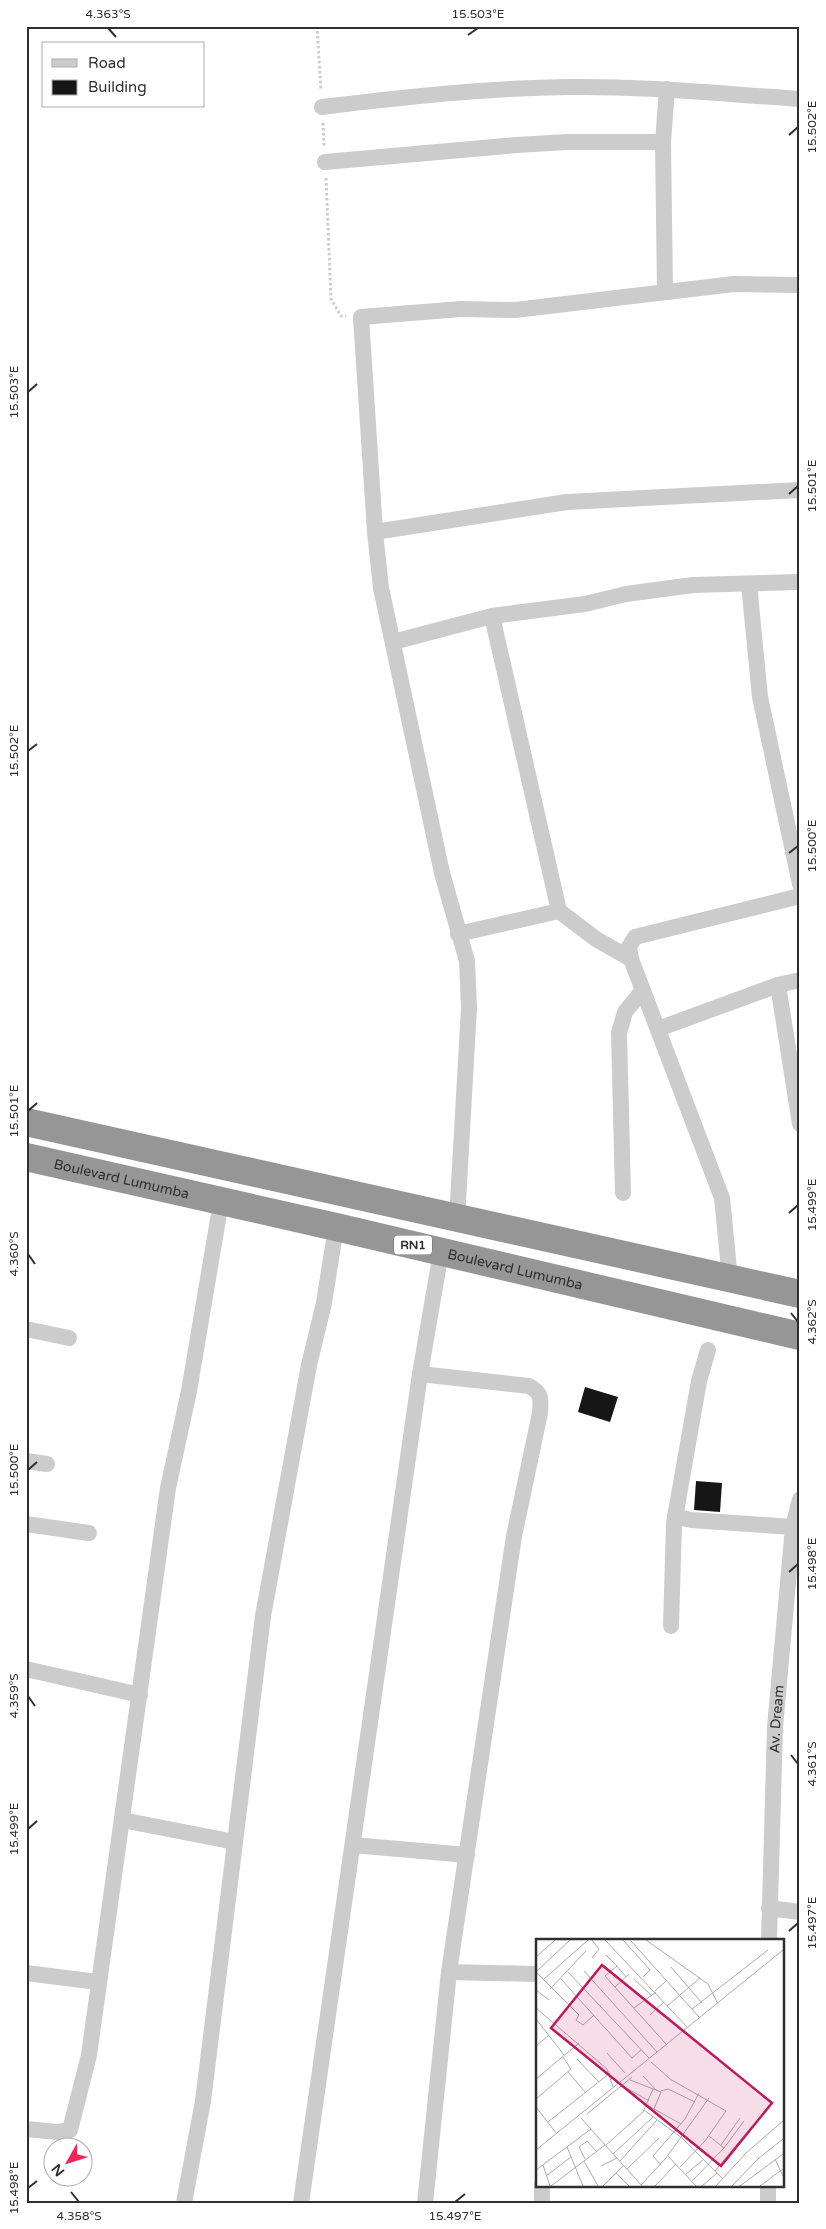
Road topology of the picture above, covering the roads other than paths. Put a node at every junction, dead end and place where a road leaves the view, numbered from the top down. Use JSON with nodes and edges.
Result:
{"nodes":[{"id":1,"x":667,"y":89,"type":"junction"},
{"id":2,"x":800,"y":99,"type":"edge"},
{"id":3,"x":322,"y":107,"type":"road end"},
{"id":4,"x":663,"y":142,"type":"junction"},
{"id":5,"x":325,"y":162,"type":"road end"},
{"id":6,"x":800,"y":286,"type":"edge"},
{"id":7,"x":665,"y":291,"type":"junction"},
{"id":8,"x":800,"y":490,"type":"edge"},
{"id":9,"x":375,"y":532,"type":"junction"},
{"id":10,"x":800,"y":582,"type":"edge"},
{"id":11,"x":749,"y":584,"type":"junction"},
{"id":12,"x":492,"y":616,"type":"junction"},
{"id":13,"x":392,"y":642,"type":"junction"},
{"id":14,"x":800,"y":884,"type":"edge"},
{"id":15,"x":800,"y":896,"type":"edge"},
{"id":16,"x":560,"y":911,"type":"junction"},
{"id":17,"x":458,"y":934,"type":"junction"},
{"id":18,"x":631,"y":959,"type":"junction"},
{"id":19,"x":800,"y":980,"type":"edge"},
{"id":20,"x":778,"y":985,"type":"junction"},
{"id":21,"x":643,"y":990,"type":"junction"},
{"id":22,"x":658,"y":1029,"type":"junction"},
{"id":23,"x":26,"y":1122,"type":"edge"},
{"id":24,"x":800,"y":1124,"type":"edge"},
{"id":25,"x":26,"y":1157,"type":"edge"},
{"id":26,"x":623,"y":1193,"type":"dead end"},
{"id":27,"x":221,"y":1202,"type":"junction"},
{"id":28,"x":457,"y":1219,"type":"junction"},
{"id":29,"x":336,"y":1227,"type":"junction"},
{"id":30,"x":441,"y":1252,"type":"junction"},
{"id":31,"x":730,"y":1279,"type":"junction"},
{"id":32,"x":800,"y":1294,"type":"edge"},
{"id":33,"x":26,"y":1329,"type":"edge"},
{"id":34,"x":800,"y":1336,"type":"edge"},
{"id":35,"x":69,"y":1338,"type":"dead end"},
{"id":36,"x":708,"y":1350,"type":"dead end"},
{"id":37,"x":420,"y":1374,"type":"junction"},
{"id":38,"x":26,"y":1461,"type":"edge"},
{"id":39,"x":47,"y":1464,"type":"dead end"},
{"id":40,"x":800,"y":1499,"type":"edge"},
{"id":41,"x":675,"y":1516,"type":"junction"},
{"id":42,"x":26,"y":1524,"type":"edge"},
{"id":43,"x":794,"y":1526,"type":"junction"},
{"id":44,"x":89,"y":1533,"type":"dead end"},
{"id":45,"x":671,"y":1626,"type":"dead end"},
{"id":46,"x":26,"y":1669,"type":"edge"},
{"id":47,"x":140,"y":1695,"type":"junction"},
{"id":48,"x":122,"y":1820,"type":"junction"},
{"id":49,"x":235,"y":1842,"type":"junction"},
{"id":50,"x":353,"y":1845,"type":"junction"},
{"id":51,"x":467,"y":1855,"type":"junction"},
{"id":52,"x":769,"y":1908,"type":"junction"},
{"id":53,"x":800,"y":1912,"type":"edge"},
{"id":54,"x":769,"y":1939,"type":"edge"},
{"id":55,"x":449,"y":1972,"type":"junction"},
{"id":56,"x":26,"y":1973,"type":"edge"},
{"id":57,"x":536,"y":1974,"type":"edge"},
{"id":58,"x":98,"y":1982,"type":"junction"},
{"id":59,"x":26,"y":2129,"type":"edge"},
{"id":60,"x":542,"y":2186,"type":"edge"},
{"id":61,"x":768,"y":2186,"type":"edge"},
{"id":62,"x":184,"y":2203,"type":"edge"},
{"id":63,"x":300,"y":2203,"type":"edge"},
{"id":64,"x":426,"y":2203,"type":"edge"},
{"id":65,"x":542,"y":2203,"type":"edge"},
{"id":66,"x":768,"y":2203,"type":"edge"}],
"edges":[{"from":1,"to":2,"type":"street"},
{"from":1,"to":3,"type":"street"},
{"from":1,"to":4,"type":"street"},
{"from":4,"to":5,"type":"street"},
{"from":4,"to":7,"type":"street"},
{"from":6,"to":7,"type":"street"},
{"from":7,"to":9,"type":"street"},
{"from":8,"to":9,"type":"street"},
{"from":9,"to":13,"type":"street"},
{"from":10,"to":11,"type":"street"},
{"from":11,"to":12,"type":"street"},
{"from":11,"to":14,"type":"street"},
{"from":12,"to":13,"type":"street"},
{"from":12,"to":16,"type":"street"},
{"from":13,"to":17,"type":"street"},
{"from":15,"to":18,"type":"street"},
{"from":16,"to":17,"type":"street"},
{"from":16,"to":18,"type":"street"},
{"from":17,"to":28,"type":"street"},
{"from":18,"to":21,"type":"street"},
{"from":19,"to":20,"type":"street"},
{"from":20,"to":22,"type":"street"},
{"from":20,"to":24,"type":"street"},
{"from":21,"to":22,"type":"street"},
{"from":21,"to":26,"type":"street"},
{"from":22,"to":31,"type":"street"},
{"from":23,"to":28,"type":"highway"},
{"from":25,"to":27,"type":"highway","name":"Boulevard Lumumba","number":"RN1"},
{"from":27,"to":29,"type":"highway","name":"Boulevard Lumumba","number":"RN1"},
{"from":27,"to":47,"type":"street"},
{"from":28,"to":31,"type":"highway"},
{"from":29,"to":30,"type":"highway","name":"Boulevard Lumumba","number":"RN1"},
{"from":29,"to":49,"type":"street"},
{"from":30,"to":34,"type":"highway","name":"Boulevard Lumumba","number":"RN1"},
{"from":30,"to":37,"type":"street"},
{"from":31,"to":32,"type":"highway"},
{"from":33,"to":35,"type":"street"},
{"from":36,"to":41,"type":"street"},
{"from":37,"to":50,"type":"street"},
{"from":37,"to":51,"type":"street"},
{"from":38,"to":39,"type":"street"},
{"from":40,"to":43,"type":"street","name":"Av. Dream"},
{"from":41,"to":43,"type":"street"},
{"from":41,"to":45,"type":"street"},
{"from":42,"to":44,"type":"street"},
{"from":43,"to":52,"type":"street","name":"Av. Dream"},
{"from":46,"to":47,"type":"street"},
{"from":47,"to":48,"type":"street"},
{"from":48,"to":49,"type":"street"},
{"from":48,"to":58,"type":"street"},
{"from":49,"to":62,"type":"street"},
{"from":50,"to":51,"type":"street"},
{"from":50,"to":63,"type":"street"},
{"from":51,"to":55,"type":"street"},
{"from":52,"to":53,"type":"street"},
{"from":52,"to":54,"type":"street","name":"Av. Dream"},
{"from":55,"to":57,"type":"street"},
{"from":55,"to":64,"type":"street"},
{"from":56,"to":58,"type":"street"},
{"from":58,"to":59,"type":"street"},
{"from":60,"to":65,"type":"street"},
{"from":61,"to":66,"type":"street"}]}
